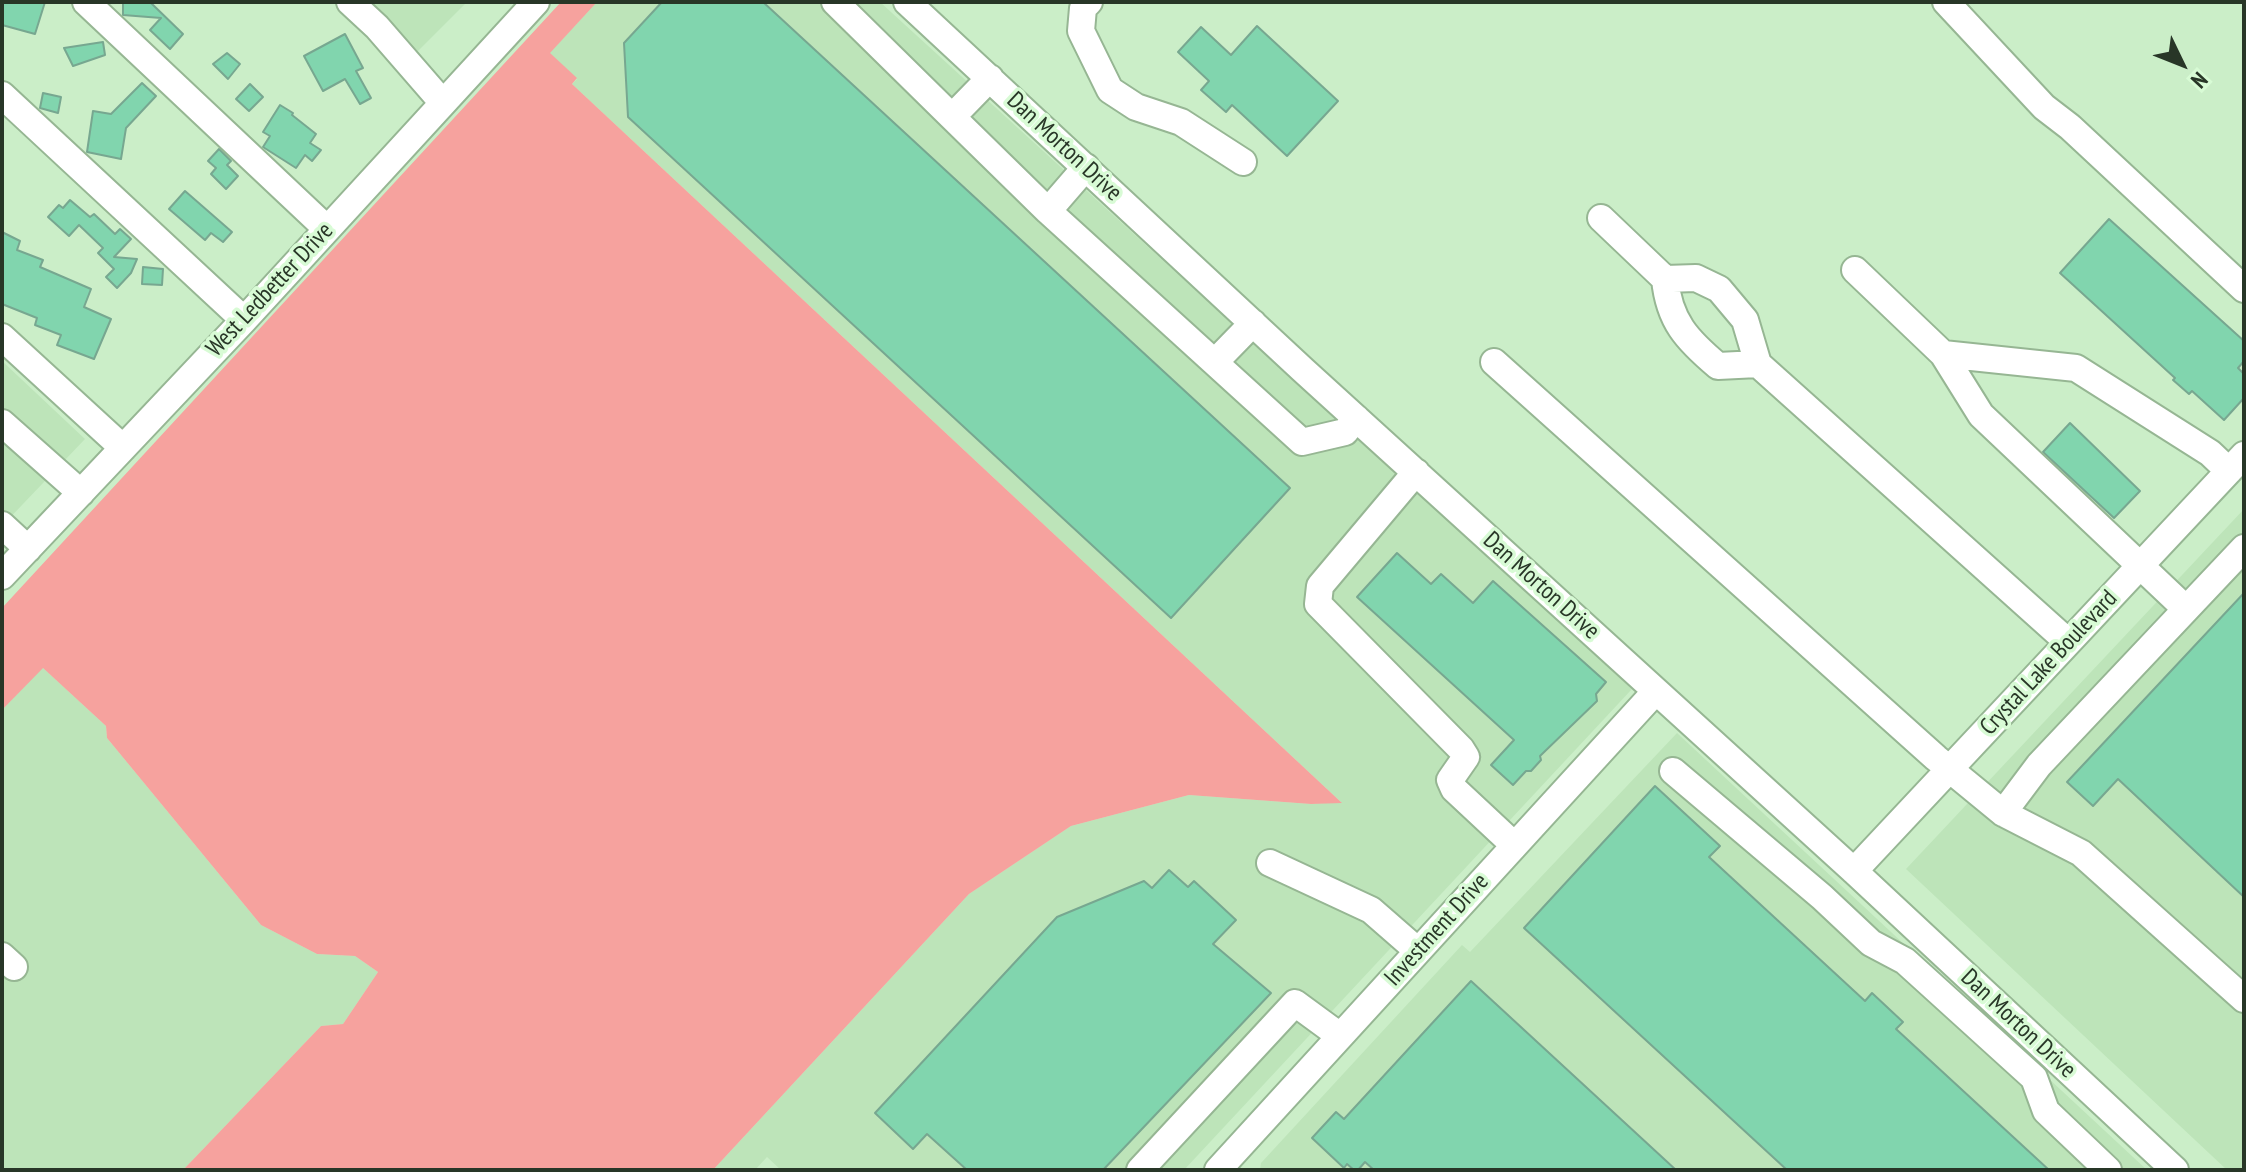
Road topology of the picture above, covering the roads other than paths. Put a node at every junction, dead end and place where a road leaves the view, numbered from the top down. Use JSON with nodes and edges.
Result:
{"nodes":[{"id":1,"x":86,"y":2,"type":"edge"},
{"id":2,"x":350,"y":2,"type":"edge"},
{"id":3,"x":835,"y":2,"type":"edge"},
{"id":4,"x":907,"y":2,"type":"edge"},
{"id":5,"x":1946,"y":2,"type":"edge"},
{"id":6,"x":531,"y":4,"type":"edge"},
{"id":7,"x":1083,"y":4,"type":"edge"},
{"id":8,"x":990,"y":78,"type":"junction"},
{"id":9,"x":2,"y":95,"type":"edge"},
{"id":10,"x":443,"y":103,"type":"junction"},
{"id":11,"x":952,"y":117,"type":"junction"},
{"id":12,"x":1243,"y":162,"type":"dead end"},
{"id":13,"x":1086,"y":167,"type":"junction"},
{"id":14,"x":1048,"y":211,"type":"junction"},
{"id":15,"x":1601,"y":218,"type":"dead end"},
{"id":16,"x":327,"y":229,"type":"junction"},
{"id":17,"x":1855,"y":270,"type":"dead end"},
{"id":18,"x":1665,"y":279,"type":"junction"},
{"id":19,"x":2244,"y":289,"type":"edge"},
{"id":20,"x":244,"y":320,"type":"junction"},
{"id":21,"x":1253,"y":323,"type":"junction"},
{"id":22,"x":2,"y":337,"type":"edge"},
{"id":23,"x":1943,"y":354,"type":"junction"},
{"id":24,"x":1215,"y":362,"type":"junction"},
{"id":25,"x":1494,"y":362,"type":"dead end"},
{"id":26,"x":1758,"y":364,"type":"junction"},
{"id":27,"x":1356,"y":418,"type":"junction"},
{"id":28,"x":2,"y":423,"type":"edge"},
{"id":29,"x":123,"y":448,"type":"junction"},
{"id":30,"x":2236,"y":463,"type":"edge"},
{"id":31,"x":1416,"y":472,"type":"junction"},
{"id":32,"x":81,"y":493,"type":"junction"},
{"id":33,"x":2,"y":525,"type":"edge"},
{"id":34,"x":2244,"y":548,"type":"edge"},
{"id":35,"x":28,"y":549,"type":"junction"},
{"id":36,"x":2140,"y":566,"type":"junction"},
{"id":37,"x":2,"y":576,"type":"edge"},
{"id":38,"x":2186,"y":609,"type":"junction"},
{"id":39,"x":2068,"y":642,"type":"junction"},
{"id":40,"x":1656,"y":691,"type":"junction"},
{"id":41,"x":1949,"y":769,"type":"junction"},
{"id":42,"x":1673,"y":771,"type":"dead end"},
{"id":43,"x":2003,"y":813,"type":"junction"},
{"id":44,"x":1514,"y":845,"type":"junction"},
{"id":45,"x":1270,"y":863,"type":"dead end"},
{"id":46,"x":1854,"y":871,"type":"junction"},
{"id":47,"x":1418,"y":951,"type":"junction"},
{"id":48,"x":1954,"y":964,"type":"junction"},
{"id":49,"x":1933,"y":986,"type":"junction"},
{"id":50,"x":2244,"y":999,"type":"edge"},
{"id":51,"x":1340,"y":1036,"type":"junction"},
{"id":52,"x":2053,"y":1056,"type":"junction"},
{"id":53,"x":2034,"y":1078,"type":"junction"},
{"id":54,"x":2096,"y":1096,"type":"junction"},
{"id":55,"x":2065,"y":1129,"type":"junction"},
{"id":56,"x":1140,"y":1170,"type":"edge"},
{"id":57,"x":1218,"y":1170,"type":"edge"},
{"id":58,"x":2108,"y":1170,"type":"edge"},
{"id":59,"x":2175,"y":1170,"type":"edge"}],
"edges":[{"from":1,"to":16,"type":"street"},
{"from":2,"to":10,"type":"street"},
{"from":3,"to":11,"type":"street"},
{"from":4,"to":8,"type":"street","name":"Dan Morton Drive"},
{"from":5,"to":19,"type":"street"},
{"from":6,"to":10,"type":"street","name":"West Ledbetter Drive"},
{"from":7,"to":12,"type":"street"},
{"from":8,"to":11,"type":"street"},
{"from":8,"to":13,"type":"street","name":"Dan Morton Drive"},
{"from":9,"to":20,"type":"street"},
{"from":10,"to":16,"type":"street","name":"West Ledbetter Drive"},
{"from":11,"to":14,"type":"street"},
{"from":13,"to":14,"type":"street"},
{"from":13,"to":21,"type":"street","name":"Dan Morton Drive"},
{"from":14,"to":24,"type":"street"},
{"from":15,"to":18,"type":"street"},
{"from":16,"to":20,"type":"street","name":"West Ledbetter Drive"},
{"from":17,"to":23,"type":"street"},
{"from":18,"to":26,"type":"street"},
{"from":18,"to":26,"type":"street"},
{"from":20,"to":29,"type":"street","name":"West Ledbetter Drive"},
{"from":21,"to":24,"type":"street"},
{"from":21,"to":27,"type":"street","name":"Dan Morton Drive"},
{"from":22,"to":29,"type":"street"},
{"from":23,"to":30,"type":"street"},
{"from":23,"to":36,"type":"street"},
{"from":24,"to":27,"type":"street"},
{"from":25,"to":41,"type":"street"},
{"from":26,"to":39,"type":"street"},
{"from":27,"to":31,"type":"street","name":"Dan Morton Drive"},
{"from":28,"to":32,"type":"street"},
{"from":29,"to":32,"type":"street","name":"West Ledbetter Drive"},
{"from":30,"to":36,"type":"street","name":"Crystal Lake Boulevard"},
{"from":31,"to":40,"type":"street","name":"Dan Morton Drive"},
{"from":31,"to":44,"type":"street"},
{"from":32,"to":35,"type":"street","name":"West Ledbetter Drive"},
{"from":33,"to":35,"type":"street"},
{"from":34,"to":38,"type":"street"},
{"from":35,"to":37,"type":"street","name":"West Ledbetter Drive"},
{"from":36,"to":38,"type":"street"},
{"from":36,"to":39,"type":"street","name":"Crystal Lake Boulevard"},
{"from":38,"to":43,"type":"street"},
{"from":39,"to":41,"type":"street","name":"Crystal Lake Boulevard"},
{"from":40,"to":44,"type":"street","name":"Investment Drive"},
{"from":40,"to":46,"type":"street","name":"Dan Morton Drive"},
{"from":41,"to":43,"type":"street"},
{"from":41,"to":46,"type":"street","name":"Crystal Lake Boulevard"},
{"from":42,"to":49,"type":"street"},
{"from":43,"to":50,"type":"street"},
{"from":44,"to":47,"type":"street","name":"Investment Drive"},
{"from":45,"to":47,"type":"street"},
{"from":46,"to":48,"type":"street","name":"Dan Morton Drive"},
{"from":47,"to":51,"type":"street","name":"Investment Drive"},
{"from":48,"to":49,"type":"street"},
{"from":48,"to":52,"type":"street","name":"Dan Morton Drive"},
{"from":49,"to":53,"type":"street"},
{"from":51,"to":56,"type":"street"},
{"from":51,"to":57,"type":"street","name":"Investment Drive"},
{"from":52,"to":53,"type":"street"},
{"from":52,"to":54,"type":"street","name":"Dan Morton Drive"},
{"from":53,"to":55,"type":"street"},
{"from":54,"to":55,"type":"street"},
{"from":54,"to":59,"type":"street","name":"Dan Morton Drive"},
{"from":55,"to":58,"type":"street"}]}
